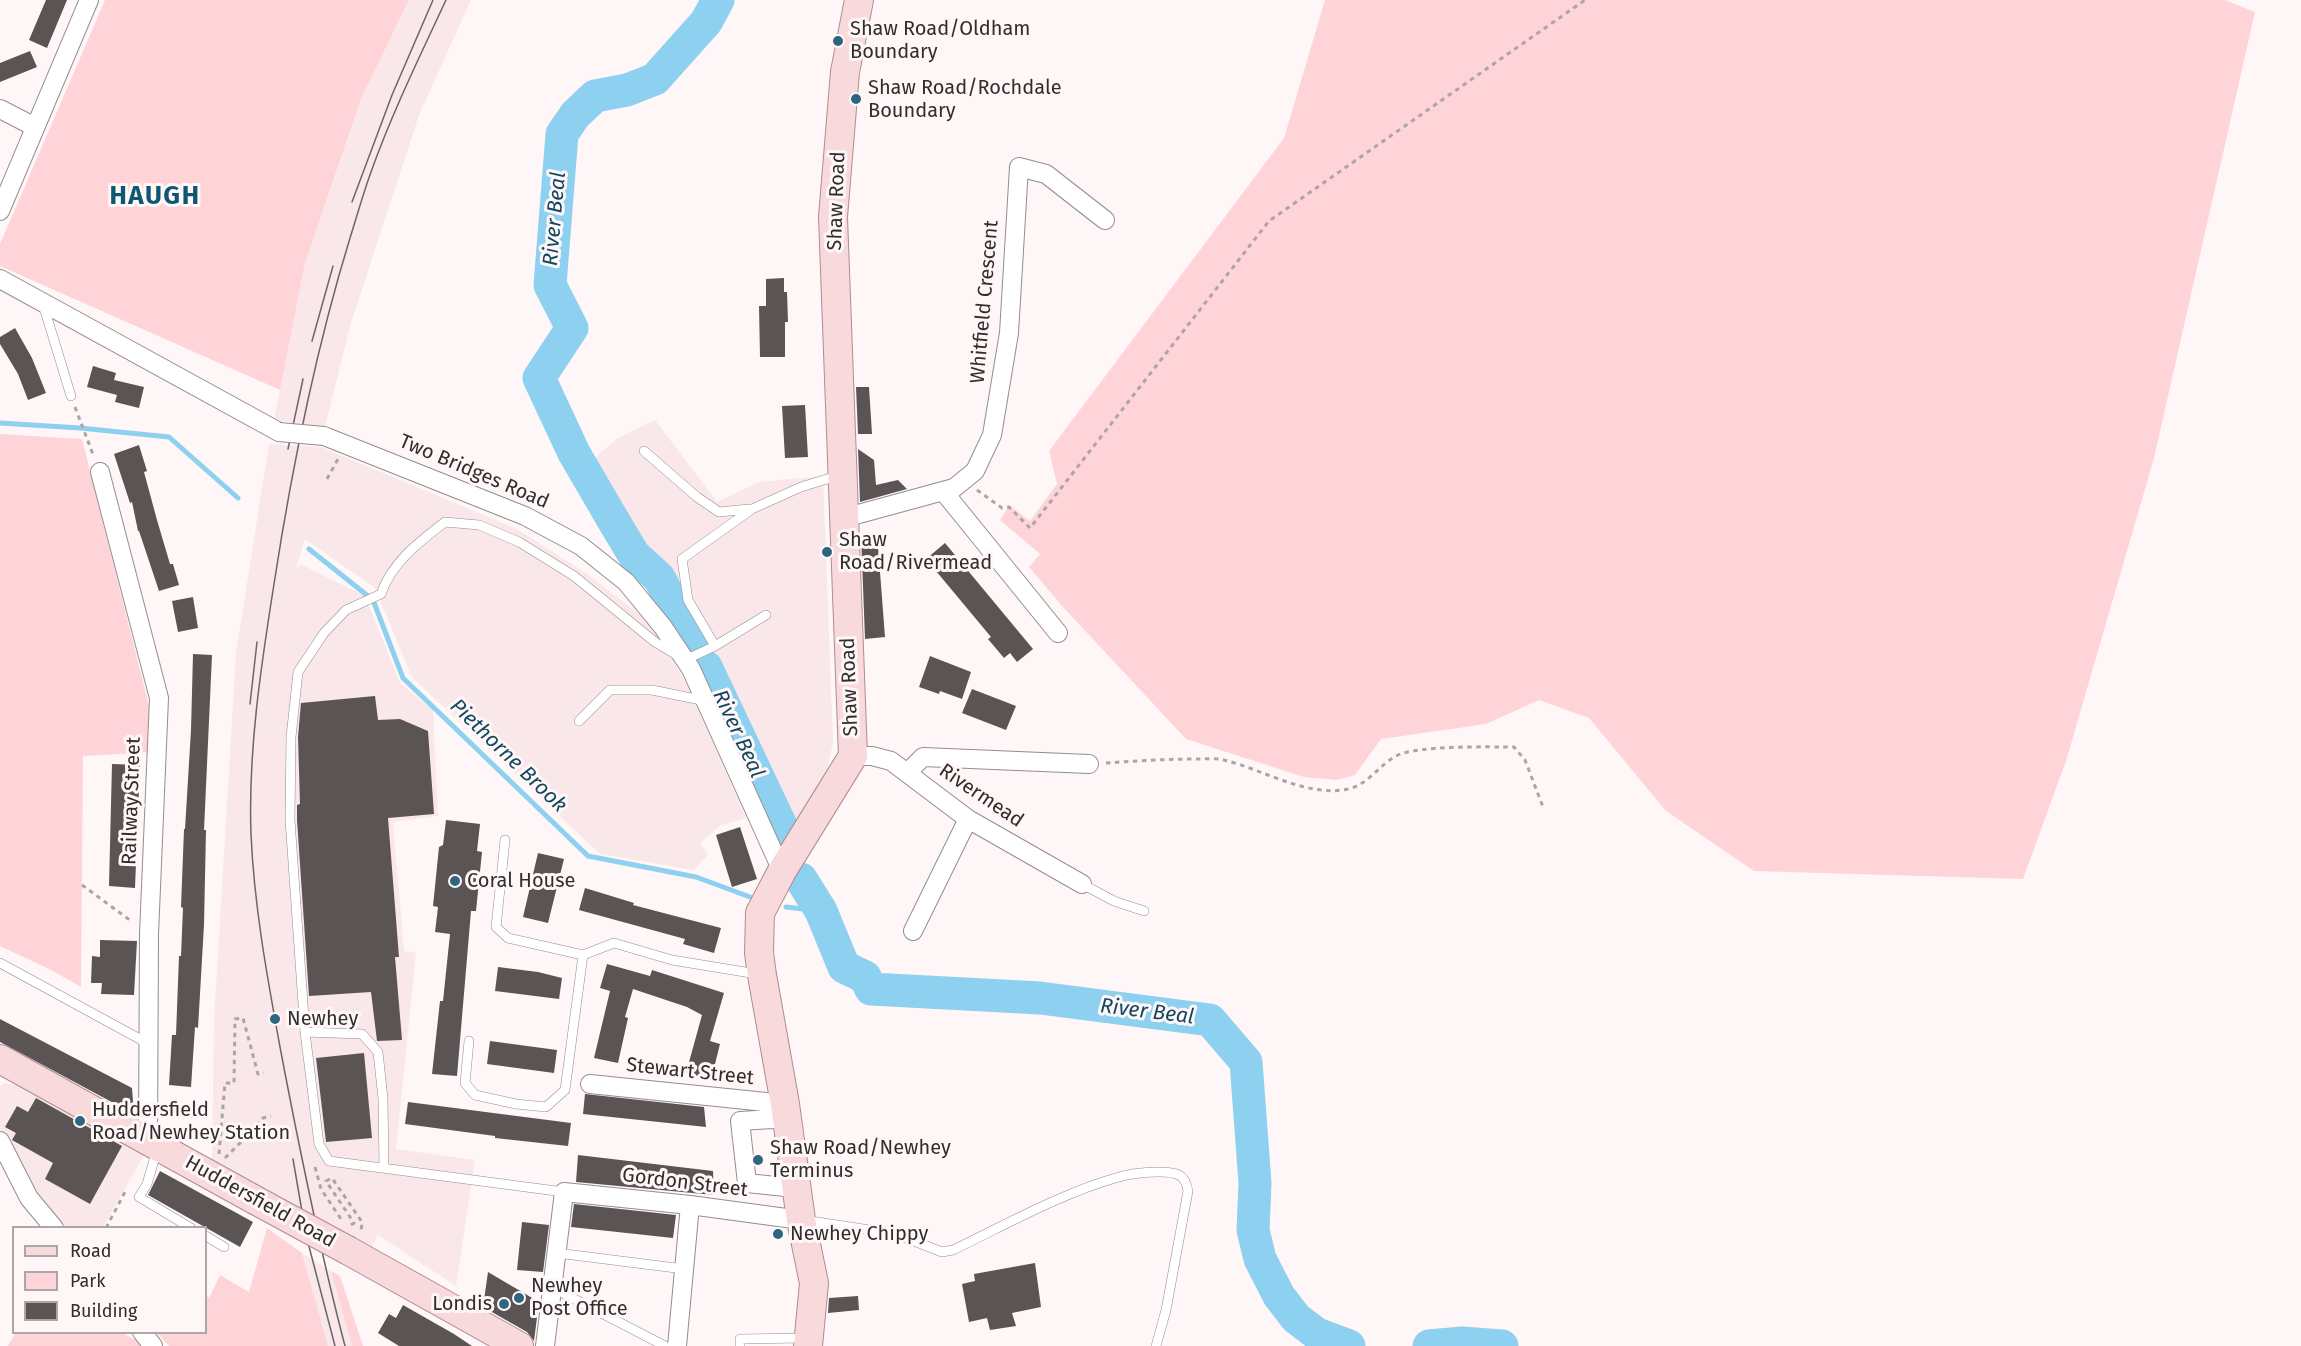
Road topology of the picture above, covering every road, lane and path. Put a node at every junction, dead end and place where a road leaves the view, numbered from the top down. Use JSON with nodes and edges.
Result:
{"nodes":[{"id":1,"x":89,"y":0,"type":"edge"},
{"id":2,"x":859,"y":0,"type":"edge"},
{"id":3,"x":1585,"y":0,"type":"edge"},
{"id":4,"x":0,"y":109,"type":"edge"},
{"id":5,"x":35,"y":127,"type":"junction"},
{"id":6,"x":0,"y":211,"type":"edge"},
{"id":7,"x":1105,"y":220,"type":"dead end"},
{"id":8,"x":0,"y":279,"type":"edge"},
{"id":9,"x":43,"y":302,"type":"junction"},
{"id":10,"x":71,"y":396,"type":"dead end"},
{"id":11,"x":79,"y":416,"type":"dead end"},
{"id":12,"x":88,"y":441,"type":"dead end"},
{"id":13,"x":644,"y":451,"type":"dead end"},
{"id":14,"x":341,"y":453,"type":"dead end"},
{"id":15,"x":100,"y":472,"type":"dead end"},
{"id":16,"x":843,"y":475,"type":"junction"},
{"id":17,"x":327,"y":479,"type":"dead end"},
{"id":18,"x":964,"y":480,"type":"junction"},
{"id":19,"x":943,"y":491,"type":"junction"},
{"id":20,"x":752,"y":509,"type":"junction"},
{"id":21,"x":844,"y":518,"type":"junction"},
{"id":22,"x":766,"y":615,"type":"dead end"},
{"id":23,"x":1058,"y":633,"type":"dead end"},
{"id":24,"x":715,"y":645,"type":"junction"},
{"id":25,"x":685,"y":660,"type":"junction"},
{"id":26,"x":706,"y":701,"type":"junction"},
{"id":27,"x":579,"y":721,"type":"dead end"},
{"id":28,"x":853,"y":756,"type":"junction"},
{"id":29,"x":1089,"y":764,"type":"joint"},
{"id":30,"x":907,"y":772,"type":"junction"},
{"id":31,"x":1543,"y":807,"type":"dead end"},
{"id":32,"x":968,"y":819,"type":"junction"},
{"id":33,"x":506,"y":840,"type":"dead end"},
{"id":34,"x":782,"y":871,"type":"junction"},
{"id":35,"x":1082,"y":884,"type":"joint"},
{"id":36,"x":82,"y":885,"type":"dead end"},
{"id":37,"x":1144,"y":911,"type":"dead end"},
{"id":38,"x":913,"y":931,"type":"dead end"},
{"id":39,"x":149,"y":934,"type":"junction"},
{"id":40,"x":583,"y":955,"type":"junction"},
{"id":41,"x":0,"y":963,"type":"edge"},
{"id":42,"x":762,"y":975,"type":"junction"},
{"id":43,"x":305,"y":1032,"type":"junction"},
{"id":44,"x":469,"y":1041,"type":"dead end"},
{"id":45,"x":149,"y":1044,"type":"junction"},
{"id":46,"x":0,"y":1059,"type":"edge"},
{"id":47,"x":264,"y":1072,"type":"dead end"},
{"id":48,"x":590,"y":1084,"type":"dead end"},
{"id":49,"x":786,"y":1112,"type":"junction"},
{"id":50,"x":271,"y":1116,"type":"dead end"},
{"id":51,"x":0,"y":1141,"type":"edge"},
{"id":52,"x":153,"y":1142,"type":"junction"},
{"id":53,"x":234,"y":1149,"type":"dead end"},
{"id":54,"x":314,"y":1159,"type":"dead end"},
{"id":55,"x":219,"y":1165,"type":"dead end"},
{"id":56,"x":384,"y":1168,"type":"junction"},
{"id":57,"x":795,"y":1188,"type":"junction"},
{"id":58,"x":564,"y":1192,"type":"junction"},
{"id":59,"x":690,"y":1205,"type":"junction"},
{"id":60,"x":801,"y":1220,"type":"junction"},
{"id":61,"x":53,"y":1226,"type":"edge"},
{"id":62,"x":189,"y":1226,"type":"edge"},
{"id":63,"x":207,"y":1237,"type":"edge"},
{"id":64,"x":224,"y":1247,"type":"dead end"},
{"id":65,"x":349,"y":1251,"type":"junction"},
{"id":66,"x":557,"y":1253,"type":"junction"},
{"id":67,"x":684,"y":1269,"type":"junction"},
{"id":68,"x":552,"y":1288,"type":"junction"},
{"id":69,"x":144,"y":1334,"type":"edge"},
{"id":70,"x":809,"y":1342,"type":"edge"},
{"id":71,"x":153,"y":1346,"type":"edge"},
{"id":72,"x":519,"y":1346,"type":"edge"},
{"id":73,"x":545,"y":1346,"type":"edge"},
{"id":74,"x":665,"y":1346,"type":"edge"},
{"id":75,"x":677,"y":1346,"type":"edge"},
{"id":76,"x":740,"y":1346,"type":"edge"},
{"id":77,"x":1156,"y":1346,"type":"edge"}],
"edges":[{"from":1,"to":5,"type":"street"},
{"from":2,"to":16,"type":"main road","name":"Shaw Road"},
{"from":3,"to":18,"type":"path"},
{"from":4,"to":5,"type":"street"},
{"from":5,"to":6,"type":"street"},
{"from":7,"to":18,"type":"street","name":"Whitfield Crescent"},
{"from":8,"to":9,"type":"street","name":"Two Bridges Road"},
{"from":9,"to":10,"type":"lane"},
{"from":9,"to":25,"type":"street","name":"Two Bridges Road","bridge":true},
{"from":11,"to":12,"type":"path"},
{"from":13,"to":20,"type":"lane"},
{"from":14,"to":17,"type":"path"},
{"from":15,"to":39,"type":"street","name":"Railway Street"},
{"from":16,"to":20,"type":"lane"},
{"from":16,"to":21,"type":"main road","name":"Shaw Road"},
{"from":18,"to":19,"type":"street","name":"Whitfield Crescent"},
{"from":19,"to":21,"type":"street","name":"Whitfield Crescent"},
{"from":19,"to":23,"type":"street"},
{"from":20,"to":24,"type":"lane"},
{"from":21,"to":28,"type":"main road","name":"Shaw Road"},
{"from":22,"to":24,"type":"lane"},
{"from":24,"to":25,"type":"lane"},
{"from":25,"to":26,"type":"street","name":"Two Bridges Road"},
{"from":25,"to":43,"type":"lane"},
{"from":26,"to":27,"type":"lane"},
{"from":26,"to":34,"type":"street","name":"Two Bridges Road"},
{"from":28,"to":30,"type":"street","name":"Rivermead"},
{"from":28,"to":34,"type":"main road","name":"Shaw Road"},
{"from":29,"to":30,"type":"street"},
{"from":29,"to":31,"type":"path"},
{"from":30,"to":32,"type":"street","name":"Rivermead"},
{"from":32,"to":35,"type":"street","name":"Rivermead"},
{"from":32,"to":38,"type":"street"},
{"from":33,"to":40,"type":"lane"},
{"from":34,"to":42,"type":"main road","name":"Shaw Road"},
{"from":35,"to":37,"type":"lane"},
{"from":36,"to":39,"type":"path"},
{"from":39,"to":45,"type":"street","name":"Railway Street"},
{"from":40,"to":42,"type":"lane"},
{"from":40,"to":44,"type":"lane"},
{"from":41,"to":45,"type":"lane"},
{"from":42,"to":49,"type":"main road","name":"Shaw Road"},
{"from":43,"to":56,"type":"lane"},
{"from":43,"to":56,"type":"lane"},
{"from":45,"to":52,"type":"street","name":"Railway Street"},
{"from":46,"to":52,"type":"main road","name":"Huddersfield Road"},
{"from":47,"to":55,"type":"path"},
{"from":48,"to":49,"type":"street","name":"Stewart Street"},
{"from":49,"to":57,"type":"main road","name":"Shaw Road"},
{"from":49,"to":57,"type":"street"},
{"from":50,"to":53,"type":"path"},
{"from":51,"to":61,"type":"street"},
{"from":52,"to":62,"type":"lane"},
{"from":52,"to":65,"type":"main road","name":"Huddersfield Road","bridge":true},
{"from":54,"to":65,"type":"path"},
{"from":56,"to":58,"type":"lane"},
{"from":57,"to":60,"type":"main road","name":"Shaw Road"},
{"from":58,"to":59,"type":"street","name":"Gordon Street"},
{"from":58,"to":66,"type":"street"},
{"from":59,"to":60,"type":"street","name":"Gordon Street"},
{"from":59,"to":67,"type":"street"},
{"from":60,"to":70,"type":"main road","name":"Shaw Road"},
{"from":60,"to":77,"type":"lane"},
{"from":63,"to":64,"type":"lane"},
{"from":65,"to":72,"type":"main road","name":"Huddersfield Road"},
{"from":66,"to":67,"type":"lane"},
{"from":66,"to":68,"type":"street"},
{"from":67,"to":75,"type":"street"},
{"from":68,"to":73,"type":"street"},
{"from":68,"to":74,"type":"lane"},
{"from":69,"to":71,"type":"street"},
{"from":70,"to":76,"type":"lane"}]}
